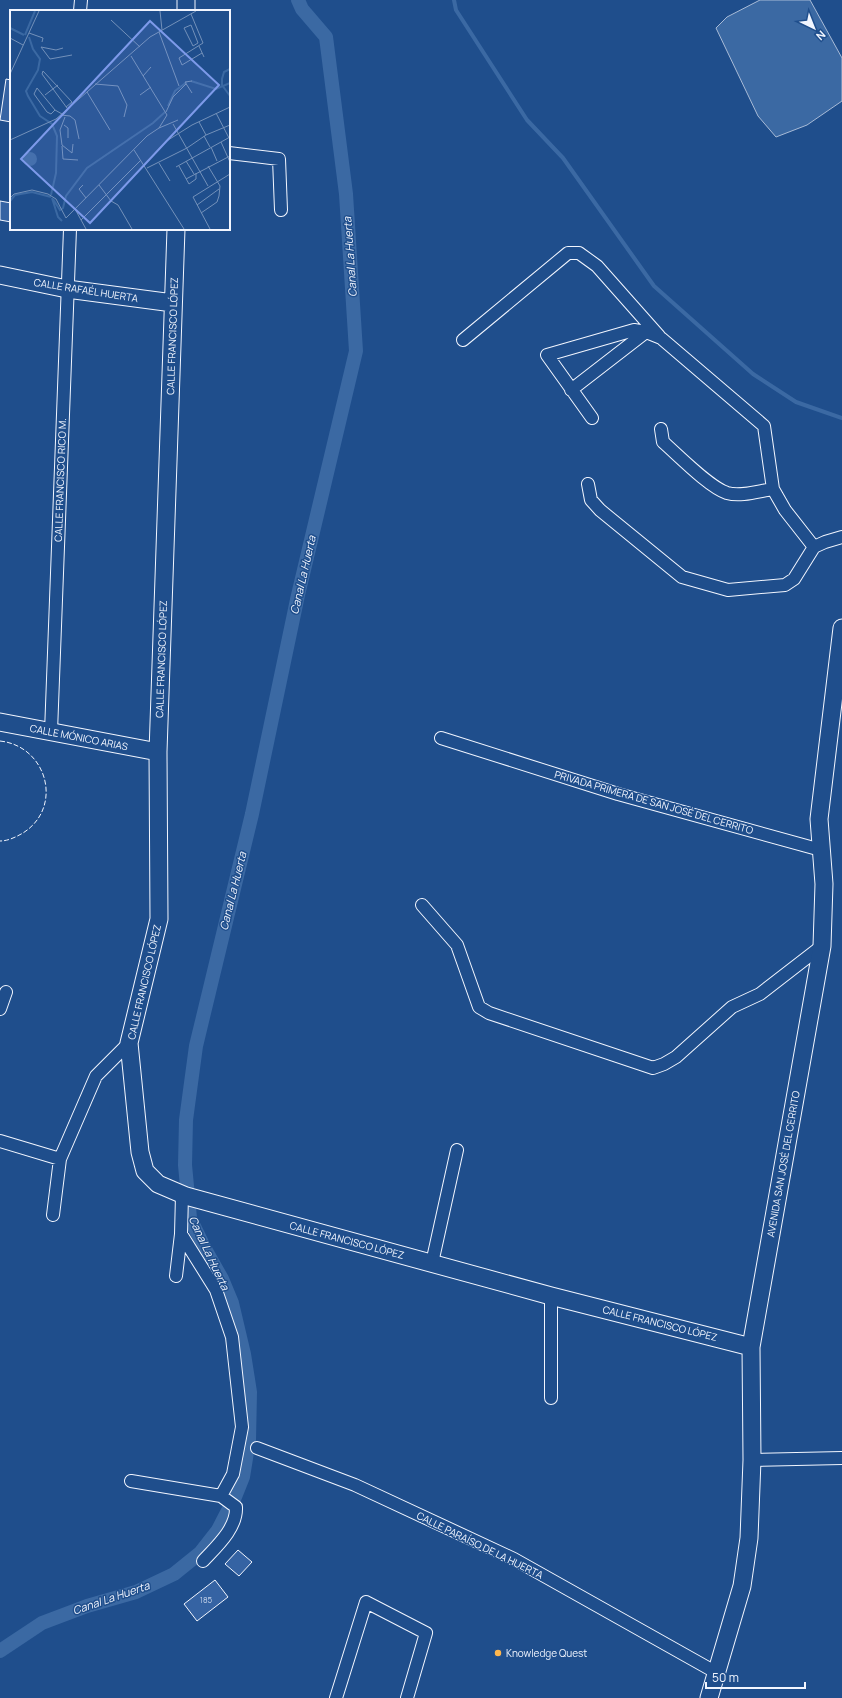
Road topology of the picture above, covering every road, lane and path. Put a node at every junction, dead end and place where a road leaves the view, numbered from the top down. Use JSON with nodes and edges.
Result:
{"nodes":[{"id":1,"x":81,"y":0,"type":"edge"},
{"id":2,"x":80,"y":10,"type":"edge"},
{"id":3,"x":230,"y":152,"type":"edge"},
{"id":4,"x":281,"y":210,"type":"dead end"},
{"id":5,"x":70,"y":230,"type":"edge"},
{"id":6,"x":176,"y":230,"type":"edge"},
{"id":7,"x":0,"y":275,"type":"edge"},
{"id":8,"x":67,"y":290,"type":"junction"},
{"id":9,"x":173,"y":303,"type":"junction"},
{"id":10,"x":646,"y":332,"type":"junction"},
{"id":11,"x":661,"y":338,"type":"junction"},
{"id":12,"x":463,"y":340,"type":"dead end"},
{"id":13,"x":571,"y":390,"type":"junction"},
{"id":14,"x":592,"y":418,"type":"dead end"},
{"id":15,"x":661,"y":429,"type":"dead end"},
{"id":16,"x":588,"y":484,"type":"dead end"},
{"id":17,"x":773,"y":488,"type":"junction"},
{"id":18,"x":842,"y":537,"type":"edge"},
{"id":19,"x":814,"y":547,"type":"junction"},
{"id":20,"x":842,"y":628,"type":"edge"},
{"id":21,"x":0,"y":722,"type":"edge"},
{"id":22,"x":51,"y":732,"type":"junction"},
{"id":23,"x":442,"y":738,"type":"dead end"},
{"id":24,"x":158,"y":752,"type":"junction"},
{"id":25,"x":821,"y":850,"type":"junction"},
{"id":26,"x":422,"y":905,"type":"dead end"},
{"id":27,"x":822,"y":946,"type":"junction"},
{"id":28,"x":6,"y":992,"type":"dead end"},
{"id":29,"x":0,"y":1010,"type":"edge"},
{"id":30,"x":129,"y":1043,"type":"junction"},
{"id":31,"x":0,"y":1141,"type":"edge"},
{"id":32,"x":457,"y":1150,"type":"dead end"},
{"id":33,"x":60,"y":1159,"type":"junction"},
{"id":34,"x":186,"y":1196,"type":"junction"},
{"id":35,"x":53,"y":1215,"type":"dead end"},
{"id":36,"x":181,"y":1234,"type":"junction"},
{"id":37,"x":432,"y":1263,"type":"junction"},
{"id":38,"x":176,"y":1276,"type":"dead end"},
{"id":39,"x":552,"y":1296,"type":"junction"},
{"id":40,"x":752,"y":1347,"type":"junction"},
{"id":41,"x":551,"y":1398,"type":"dead end"},
{"id":42,"x":256,"y":1448,"type":"dead end"},
{"id":43,"x":842,"y":1458,"type":"edge"},
{"id":44,"x":752,"y":1460,"type":"junction"},
{"id":45,"x":131,"y":1481,"type":"dead end"},
{"id":46,"x":228,"y":1501,"type":"junction"},
{"id":47,"x":203,"y":1561,"type":"dead end"},
{"id":48,"x":717,"y":1673,"type":"junction"},
{"id":49,"x":336,"y":1698,"type":"edge"},
{"id":50,"x":407,"y":1698,"type":"edge"},
{"id":51,"x":709,"y":1698,"type":"edge"}],
"edges":[{"from":1,"to":2,"type":"street"},
{"from":3,"to":4,"type":"street"},
{"from":5,"to":8,"type":"street","name":"CALLE FRANCISCO RICO M."},
{"from":6,"to":9,"type":"street","name":"CALLE FRANCISCO LÓPEZ"},
{"from":7,"to":8,"type":"street","name":"CALLE RAFAÉL HUERTA"},
{"from":8,"to":9,"type":"street","name":"CALLE RAFAÉL HUERTA"},
{"from":8,"to":22,"type":"street","name":"CALLE FRANCISCO RICO M."},
{"from":9,"to":24,"type":"street","name":"CALLE FRANCISCO LÓPEZ"},
{"from":10,"to":11,"type":"street"},
{"from":10,"to":13,"type":"street"},
{"from":10,"to":13,"type":"street"},
{"from":11,"to":12,"type":"street"},
{"from":11,"to":17,"type":"street"},
{"from":13,"to":14,"type":"street"},
{"from":15,"to":17,"type":"street"},
{"from":16,"to":19,"type":"street"},
{"from":17,"to":19,"type":"street"},
{"from":18,"to":19,"type":"street"},
{"from":20,"to":25,"type":"street","name":"AVENIDA SAN JOSÉ DEL CERRITO"},
{"from":21,"to":22,"type":"street","name":"CALLE MÓNICO ARIAS"},
{"from":22,"to":24,"type":"street","name":"CALLE MÓNICO ARIAS"},
{"from":23,"to":25,"type":"street","name":"PRIVADA PRIMERA DE SAN JOSÉ DEL CERRITO"},
{"from":24,"to":30,"type":"street","name":"CALLE FRANCISCO LÓPEZ"},
{"from":25,"to":27,"type":"street","name":"AVENIDA SAN JOSÉ DEL CERRITO"},
{"from":26,"to":27,"type":"street"},
{"from":27,"to":40,"type":"street","name":"AVENIDA SAN JOSÉ DEL CERRITO"},
{"from":28,"to":29,"type":"street"},
{"from":30,"to":33,"type":"street"},
{"from":30,"to":34,"type":"street","name":"CALLE FRANCISCO LÓPEZ"},
{"from":31,"to":33,"type":"street"},
{"from":32,"to":37,"type":"street"},
{"from":33,"to":35,"type":"street"},
{"from":34,"to":36,"type":"street"},
{"from":34,"to":37,"type":"street","name":"CALLE FRANCISCO LÓPEZ"},
{"from":36,"to":38,"type":"street"},
{"from":36,"to":46,"type":"street"},
{"from":37,"to":39,"type":"street","name":"CALLE FRANCISCO LÓPEZ"},
{"from":39,"to":40,"type":"street","name":"CALLE FRANCISCO LÓPEZ"},
{"from":39,"to":41,"type":"street"},
{"from":40,"to":44,"type":"street","name":"AVENIDA SAN JOSÉ DEL CERRITO"},
{"from":42,"to":48,"type":"street","name":"CALLE PARAÍSO DE LA HUERTA"},
{"from":43,"to":44,"type":"street"},
{"from":44,"to":48,"type":"street","name":"AVENIDA SAN JOSÉ DEL CERRITO"},
{"from":45,"to":46,"type":"street"},
{"from":46,"to":47,"type":"street"},
{"from":48,"to":51,"type":"street","name":"AVENIDA SAN JOSÉ DEL CERRITO"},
{"from":49,"to":50,"type":"street"}]}
